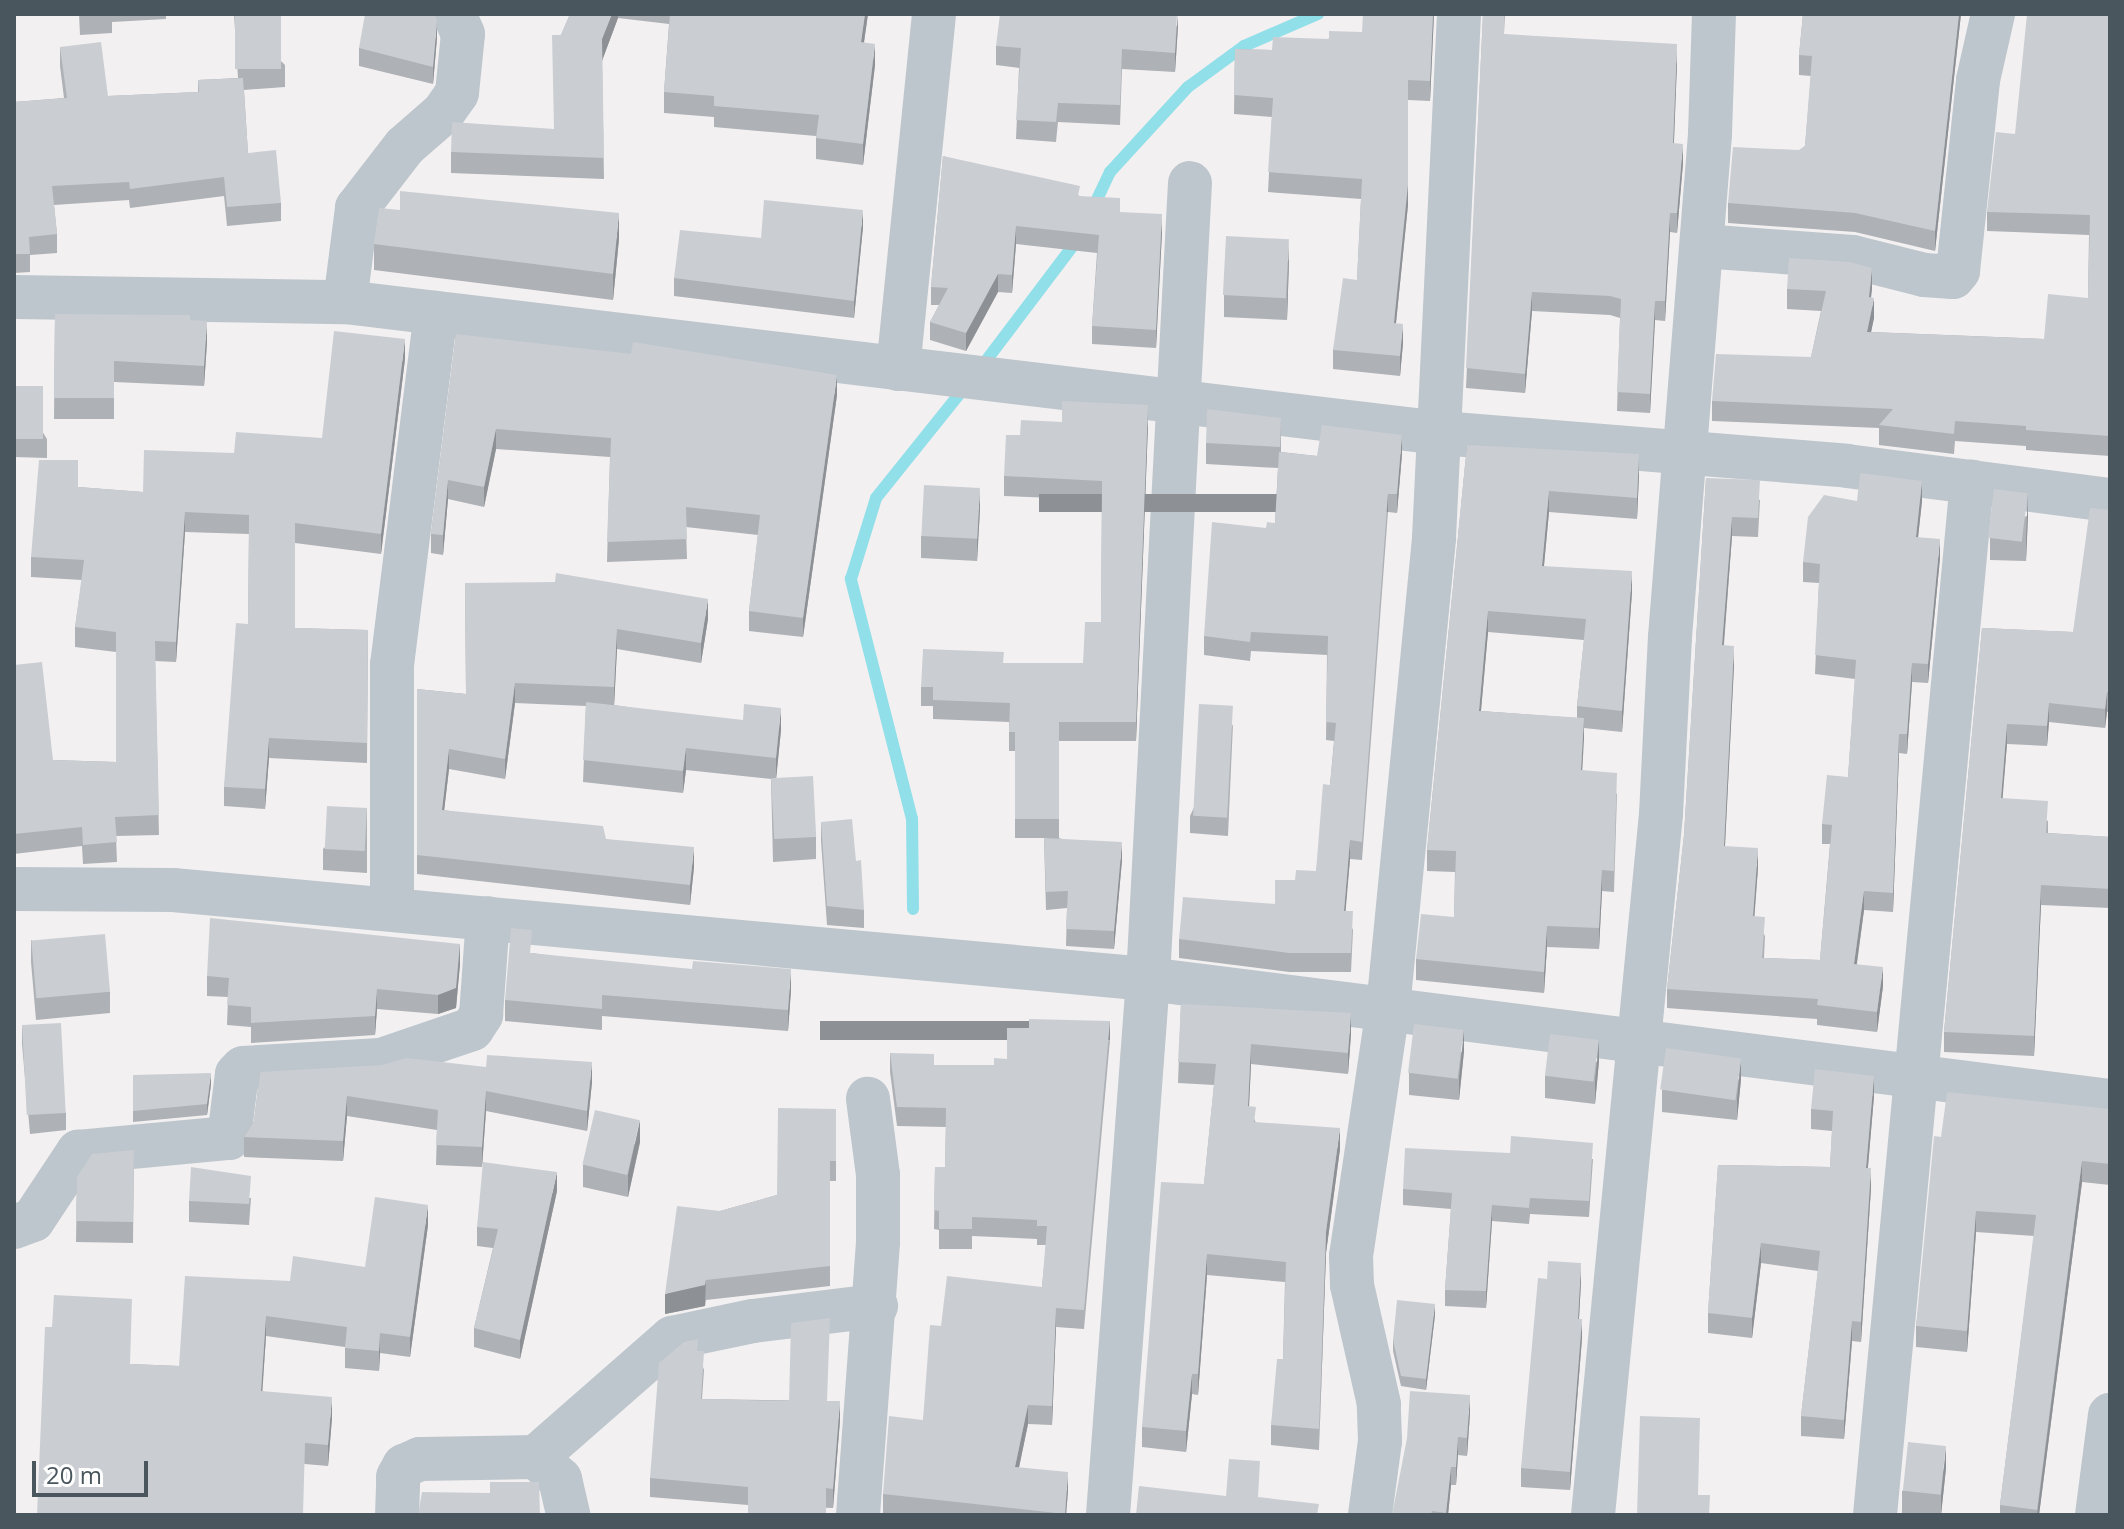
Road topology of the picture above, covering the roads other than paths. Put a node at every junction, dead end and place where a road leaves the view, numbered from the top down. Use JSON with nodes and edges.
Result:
{"nodes":[{"id":1,"x":454,"y":14,"type":"edge"},
{"id":2,"x":934,"y":14,"type":"edge"},
{"id":3,"x":1459,"y":14,"type":"edge"},
{"id":4,"x":1714,"y":14,"type":"edge"},
{"id":5,"x":1993,"y":14,"type":"edge"},
{"id":6,"x":1190,"y":183,"type":"dead end"},
{"id":7,"x":1702,"y":246,"type":"junction"},
{"id":8,"x":14,"y":297,"type":"edge"},
{"id":9,"x":345,"y":302,"type":"junction"},
{"id":10,"x":436,"y":313,"type":"junction"},
{"id":11,"x":898,"y":369,"type":"junction"},
{"id":12,"x":1177,"y":400,"type":"junction"},
{"id":13,"x":1441,"y":433,"type":"junction"},
{"id":14,"x":1683,"y":453,"type":"junction"},
{"id":15,"x":1972,"y":482,"type":"junction"},
{"id":16,"x":2110,"y":500,"type":"edge"},
{"id":17,"x":14,"y":889,"type":"edge"},
{"id":18,"x":392,"y":909,"type":"junction"},
{"id":19,"x":488,"y":918,"type":"junction"},
{"id":20,"x":1148,"y":979,"type":"junction"},
{"id":21,"x":1388,"y":1008,"type":"junction"},
{"id":22,"x":1640,"y":1042,"type":"junction"},
{"id":23,"x":1914,"y":1077,"type":"junction"},
{"id":24,"x":868,"y":1099,"type":"dead end"},
{"id":25,"x":2110,"y":1101,"type":"edge"},
{"id":26,"x":14,"y":1227,"type":"edge"},
{"id":27,"x":876,"y":1306,"type":"junction"},
{"id":28,"x":2110,"y":1415,"type":"edge"},
{"id":29,"x":536,"y":1457,"type":"junction"},
{"id":30,"x":397,"y":1515,"type":"edge"},
{"id":31,"x":568,"y":1515,"type":"edge"},
{"id":32,"x":858,"y":1515,"type":"edge"},
{"id":33,"x":1108,"y":1515,"type":"edge"},
{"id":34,"x":1370,"y":1515,"type":"edge"},
{"id":35,"x":1593,"y":1515,"type":"edge"},
{"id":36,"x":1875,"y":1515,"type":"edge"},
{"id":37,"x":2097,"y":1515,"type":"edge"}],
"edges":[{"from":1,"to":9,"type":"street"},
{"from":2,"to":11,"type":"street"},
{"from":3,"to":13,"type":"street"},
{"from":4,"to":7,"type":"street"},
{"from":5,"to":7,"type":"street"},
{"from":6,"to":12,"type":"street"},
{"from":7,"to":14,"type":"street"},
{"from":8,"to":9,"type":"street"},
{"from":9,"to":10,"type":"street"},
{"from":10,"to":11,"type":"street"},
{"from":10,"to":18,"type":"street"},
{"from":11,"to":12,"type":"street"},
{"from":12,"to":13,"type":"street"},
{"from":12,"to":20,"type":"street"},
{"from":13,"to":14,"type":"street"},
{"from":13,"to":21,"type":"street"},
{"from":14,"to":15,"type":"street"},
{"from":14,"to":22,"type":"street"},
{"from":15,"to":16,"type":"street"},
{"from":15,"to":23,"type":"street"},
{"from":17,"to":18,"type":"street"},
{"from":18,"to":19,"type":"street"},
{"from":19,"to":20,"type":"street"},
{"from":19,"to":26,"type":"street"},
{"from":20,"to":21,"type":"street"},
{"from":20,"to":33,"type":"street"},
{"from":21,"to":22,"type":"street"},
{"from":21,"to":34,"type":"street"},
{"from":22,"to":23,"type":"street"},
{"from":22,"to":35,"type":"street"},
{"from":23,"to":25,"type":"street"},
{"from":23,"to":36,"type":"street"},
{"from":24,"to":27,"type":"street"},
{"from":27,"to":29,"type":"street"},
{"from":27,"to":32,"type":"street"},
{"from":28,"to":37,"type":"street"},
{"from":29,"to":30,"type":"street"},
{"from":29,"to":31,"type":"street"}]}
